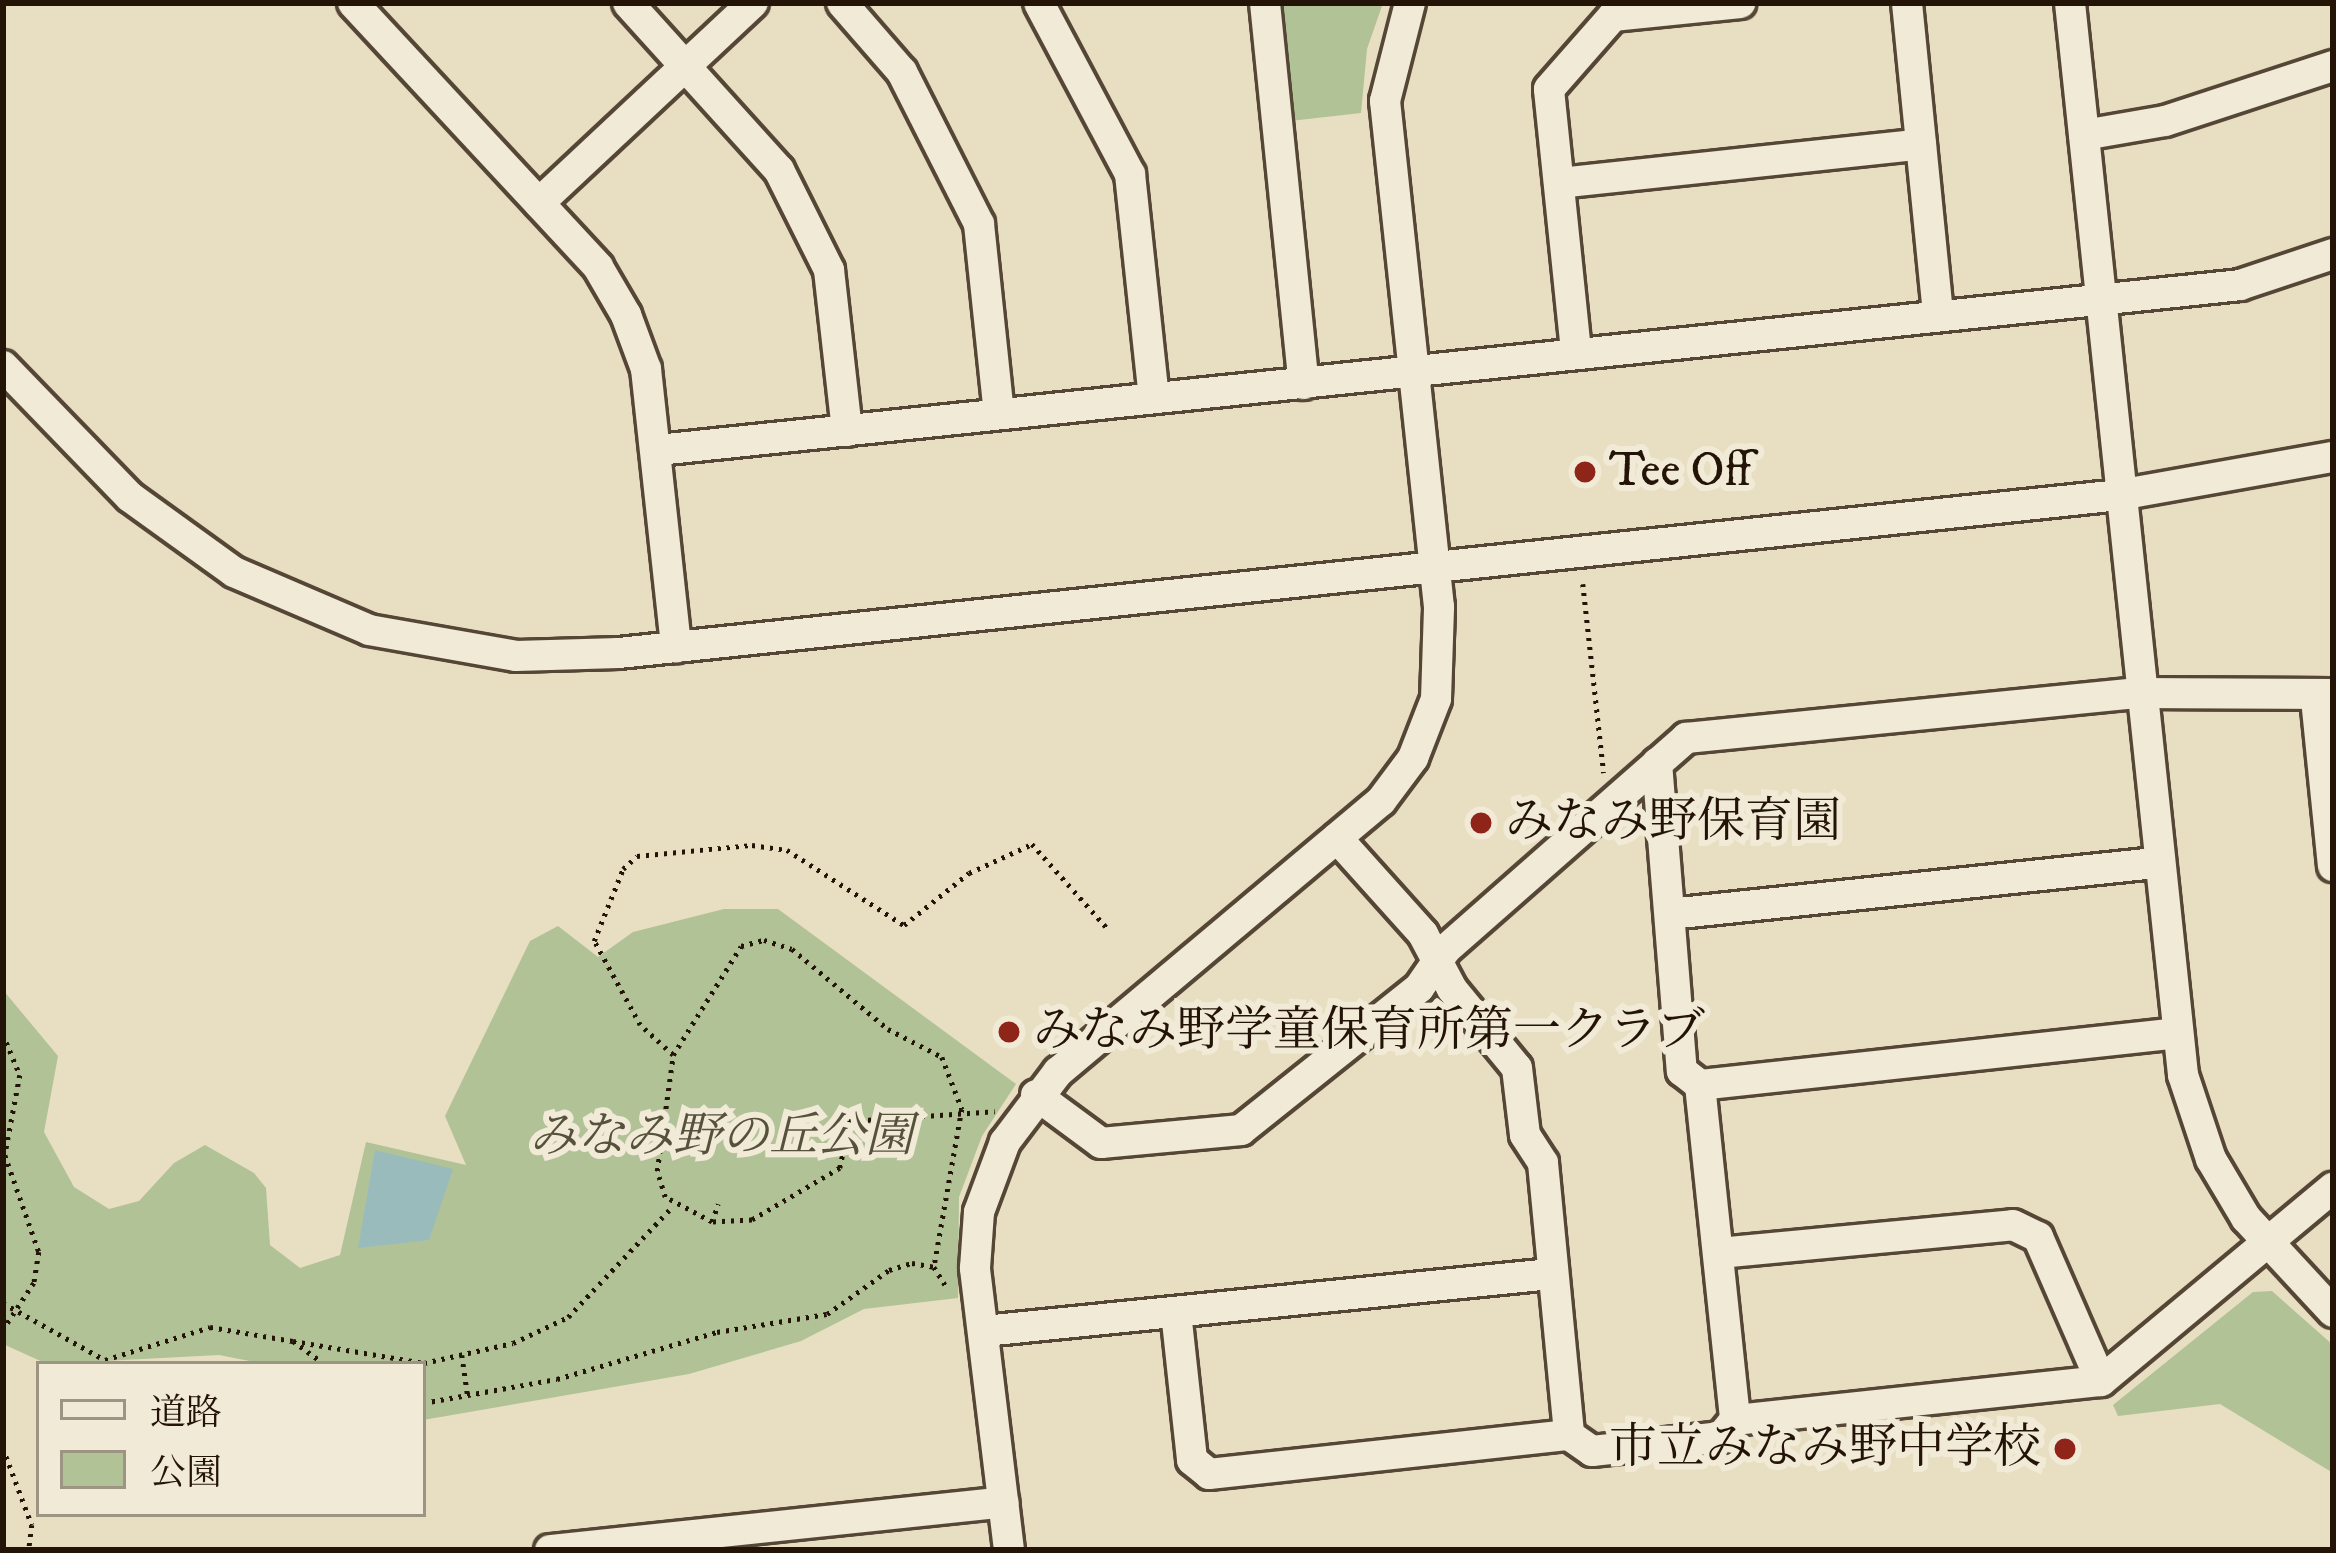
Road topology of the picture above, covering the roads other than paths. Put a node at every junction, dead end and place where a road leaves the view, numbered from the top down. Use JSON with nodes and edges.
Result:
{"nodes":[{"id":1,"x":353,"y":3,"type":"edge"},
{"id":2,"x":628,"y":3,"type":"edge"},
{"id":3,"x":753,"y":3,"type":"edge"},
{"id":4,"x":842,"y":3,"type":"edge"},
{"id":5,"x":1040,"y":3,"type":"edge"},
{"id":6,"x":1265,"y":3,"type":"edge"},
{"id":7,"x":1410,"y":3,"type":"edge"},
{"id":8,"x":1740,"y":3,"type":"edge"},
{"id":9,"x":1907,"y":3,"type":"edge"},
{"id":10,"x":2070,"y":3,"type":"edge"},
{"id":11,"x":686,"y":64,"type":"junction"},
{"id":12,"x":2333,"y":66,"type":"edge"},
{"id":13,"x":2084,"y":135,"type":"junction"},
{"id":14,"x":1921,"y":144,"type":"junction"},
{"id":15,"x":1559,"y":183,"type":"junction"},
{"id":16,"x":539,"y":203,"type":"junction"},
{"id":17,"x":2333,"y":254,"type":"edge"},
{"id":18,"x":2101,"y":299,"type":"junction"},
{"id":19,"x":1938,"y":314,"type":"junction"},
{"id":20,"x":1576,"y":351,"type":"junction"},
{"id":21,"x":3,"y":366,"type":"edge"},
{"id":22,"x":1414,"y":372,"type":"junction"},
{"id":23,"x":1304,"y":384,"type":"junction"},
{"id":24,"x":1154,"y":398,"type":"junction"},
{"id":25,"x":999,"y":414,"type":"junction"},
{"id":26,"x":847,"y":431,"type":"junction"},
{"id":27,"x":658,"y":450,"type":"junction"},
{"id":28,"x":2333,"y":457,"type":"edge"},
{"id":29,"x":2120,"y":495,"type":"junction"},
{"id":30,"x":1434,"y":566,"type":"junction"},
{"id":31,"x":676,"y":647,"type":"junction"},
{"id":32,"x":2139,"y":693,"type":"junction"},
{"id":33,"x":2325,"y":696,"type":"edge"},
{"id":34,"x":1657,"y":763,"type":"junction"},
{"id":35,"x":1337,"y":838,"type":"junction"},
{"id":36,"x":2156,"y":863,"type":"junction"},
{"id":37,"x":2333,"y":866,"type":"edge"},
{"id":38,"x":1670,"y":914,"type":"junction"},
{"id":39,"x":1438,"y":961,"type":"junction"},
{"id":40,"x":2174,"y":1033,"type":"junction"},
{"id":41,"x":1700,"y":1085,"type":"junction"},
{"id":42,"x":1036,"y":1095,"type":"junction"},
{"id":43,"x":2333,"y":1187,"type":"edge"},
{"id":44,"x":2268,"y":1247,"type":"junction"},
{"id":45,"x":1719,"y":1253,"type":"junction"},
{"id":46,"x":1552,"y":1274,"type":"junction"},
{"id":47,"x":1176,"y":1312,"type":"junction"},
{"id":48,"x":2333,"y":1312,"type":"edge"},
{"id":49,"x":984,"y":1331,"type":"junction"},
{"id":50,"x":2102,"y":1381,"type":"junction"},
{"id":51,"x":1735,"y":1420,"type":"junction"},
{"id":52,"x":1569,"y":1435,"type":"junction"},
{"id":53,"x":1003,"y":1502,"type":"junction"},
{"id":54,"x":849,"y":1535,"type":"edge"},
{"id":55,"x":550,"y":1550,"type":"edge"},
{"id":56,"x":1009,"y":1550,"type":"edge"}],
"edges":[{"from":1,"to":16,"type":"street"},
{"from":2,"to":11,"type":"street"},
{"from":3,"to":11,"type":"street"},
{"from":4,"to":25,"type":"street"},
{"from":5,"to":24,"type":"street"},
{"from":6,"to":23,"type":"street"},
{"from":7,"to":22,"type":"street"},
{"from":8,"to":15,"type":"street"},
{"from":9,"to":14,"type":"street"},
{"from":10,"to":13,"type":"street"},
{"from":11,"to":16,"type":"street"},
{"from":11,"to":26,"type":"street"},
{"from":12,"to":13,"type":"street"},
{"from":13,"to":18,"type":"street"},
{"from":14,"to":15,"type":"street"},
{"from":14,"to":19,"type":"street"},
{"from":15,"to":20,"type":"street"},
{"from":16,"to":27,"type":"street"},
{"from":17,"to":18,"type":"street"},
{"from":18,"to":19,"type":"street"},
{"from":18,"to":29,"type":"street"},
{"from":19,"to":20,"type":"street"},
{"from":20,"to":22,"type":"street"},
{"from":21,"to":31,"type":"street"},
{"from":22,"to":23,"type":"street"},
{"from":22,"to":30,"type":"street"},
{"from":23,"to":24,"type":"street"},
{"from":24,"to":25,"type":"street"},
{"from":25,"to":26,"type":"street"},
{"from":26,"to":27,"type":"street"},
{"from":27,"to":31,"type":"street"},
{"from":28,"to":29,"type":"street"},
{"from":29,"to":30,"type":"street"},
{"from":29,"to":32,"type":"street"},
{"from":30,"to":31,"type":"street"},
{"from":30,"to":35,"type":"street"},
{"from":32,"to":33,"type":"street"},
{"from":32,"to":34,"type":"street"},
{"from":32,"to":36,"type":"street"},
{"from":33,"to":37,"type":"street"},
{"from":34,"to":38,"type":"street"},
{"from":34,"to":39,"type":"street"},
{"from":35,"to":39,"type":"street"},
{"from":35,"to":42,"type":"street"},
{"from":36,"to":38,"type":"street"},
{"from":36,"to":40,"type":"street"},
{"from":38,"to":41,"type":"street"},
{"from":39,"to":42,"type":"street"},
{"from":39,"to":46,"type":"street"},
{"from":40,"to":41,"type":"street"},
{"from":40,"to":44,"type":"street"},
{"from":41,"to":45,"type":"street"},
{"from":42,"to":49,"type":"street"},
{"from":43,"to":44,"type":"street"},
{"from":44,"to":48,"type":"street"},
{"from":44,"to":50,"type":"street"},
{"from":45,"to":50,"type":"street"},
{"from":45,"to":51,"type":"street"},
{"from":46,"to":47,"type":"street"},
{"from":46,"to":52,"type":"street"},
{"from":47,"to":49,"type":"street"},
{"from":47,"to":52,"type":"street"},
{"from":49,"to":53,"type":"street"},
{"from":50,"to":51,"type":"street"},
{"from":51,"to":52,"type":"street"},
{"from":53,"to":54,"type":"street"},
{"from":53,"to":56,"type":"street"},
{"from":54,"to":55,"type":"street"}]}
